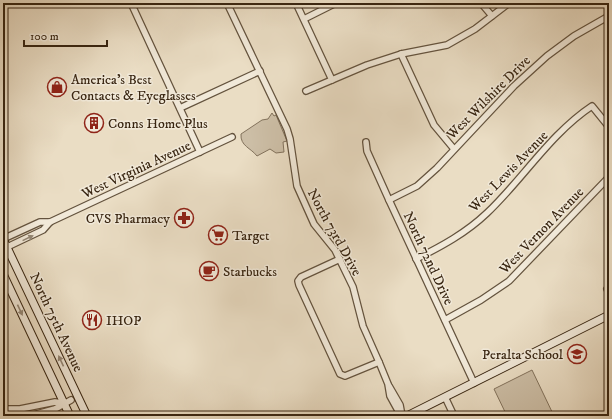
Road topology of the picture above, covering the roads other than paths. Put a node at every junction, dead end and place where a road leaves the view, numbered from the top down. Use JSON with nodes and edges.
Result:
{"nodes":[{"id":1,"x":131,"y":3,"type":"edge"},
{"id":2,"x":228,"y":3,"type":"edge"},
{"id":3,"x":296,"y":3,"type":"edge"},
{"id":4,"x":336,"y":3,"type":"edge"},
{"id":5,"x":481,"y":3,"type":"edge"},
{"id":6,"x":509,"y":3,"type":"edge"},
{"id":7,"x":492,"y":16,"type":"junction"},
{"id":8,"x":609,"y":16,"type":"edge"},
{"id":9,"x":304,"y":19,"type":"junction"},
{"id":10,"x":401,"y":54,"type":"junction"},
{"id":11,"x":260,"y":71,"type":"junction"},
{"id":12,"x":332,"y":80,"type":"junction"},
{"id":13,"x":306,"y":91,"type":"dead end"},
{"id":14,"x":180,"y":108,"type":"junction"},
{"id":15,"x":609,"y":128,"type":"edge"},
{"id":16,"x":232,"y":137,"type":"dead end"},
{"id":17,"x":366,"y":142,"type":"dead end"},
{"id":18,"x":454,"y":148,"type":"junction"},
{"id":19,"x":200,"y":152,"type":"junction"},
{"id":20,"x":609,"y":177,"type":"edge"},
{"id":21,"x":389,"y":200,"type":"junction"},
{"id":22,"x":50,"y":222,"type":"junction"},
{"id":23,"x":3,"y":239,"type":"edge"},
{"id":24,"x":5,"y":248,"type":"edge"},
{"id":25,"x":340,"y":259,"type":"junction"},
{"id":26,"x":416,"y":259,"type":"junction"},
{"id":27,"x":3,"y":274,"type":"edge"},
{"id":28,"x":609,"y":315,"type":"edge"},
{"id":29,"x":445,"y":320,"type":"junction"},
{"id":30,"x":379,"y":362,"type":"junction"},
{"id":31,"x":474,"y":383,"type":"junction"},
{"id":32,"x":445,"y":397,"type":"junction"},
{"id":33,"x":71,"y":400,"type":"dead end"},
{"id":34,"x":64,"y":403,"type":"junction"},
{"id":35,"x":3,"y":409,"type":"edge"},
{"id":36,"x":29,"y":416,"type":"edge"},
{"id":37,"x":70,"y":416,"type":"edge"},
{"id":38,"x":87,"y":416,"type":"edge"},
{"id":39,"x":402,"y":416,"type":"edge"},
{"id":40,"x":407,"y":416,"type":"edge"},
{"id":41,"x":454,"y":416,"type":"edge"}],
"edges":[{"from":1,"to":14,"type":"street"},
{"from":2,"to":11,"type":"street","name":"North 73rd Drive"},
{"from":3,"to":9,"type":"street"},
{"from":4,"to":9,"type":"street"},
{"from":5,"to":7,"type":"street"},
{"from":6,"to":7,"type":"street"},
{"from":7,"to":10,"type":"street"},
{"from":8,"to":18,"type":"street","name":"West Wilshire Drive"},
{"from":9,"to":12,"type":"street"},
{"from":10,"to":12,"type":"street"},
{"from":10,"to":18,"type":"street"},
{"from":11,"to":14,"type":"street"},
{"from":11,"to":25,"type":"street","name":"North 73rd Drive"},
{"from":12,"to":13,"type":"street"},
{"from":14,"to":19,"type":"street"},
{"from":15,"to":26,"type":"street","name":"West Lewis Avenue"},
{"from":16,"to":19,"type":"street","name":"West Virginia Avenue"},
{"from":17,"to":21,"type":"street","name":"North 72nd Drive"},
{"from":18,"to":21,"type":"street","name":"West Wilshire Drive"},
{"from":19,"to":22,"type":"street","name":"West Virginia Avenue"},
{"from":20,"to":29,"type":"street","name":"West Vernon Avenue"},
{"from":21,"to":26,"type":"street","name":"North 72nd Drive"},
{"from":22,"to":23,"type":"street","name":"West Virginia Avenue"},
{"from":24,"to":22,"type":"street","name":"West Virginia Avenue","one_way":true},
{"from":23,"to":24,"type":"main road","name":"North 75th Avenue"},
{"from":38,"to":24,"type":"main road","name":"North 75th Avenue","one_way":true},
{"from":25,"to":30,"type":"street","name":"North 73rd Drive"},
{"from":25,"to":30,"type":"street"},
{"from":26,"to":29,"type":"street","name":"North 72nd Drive"},
{"from":27,"to":34,"type":"main road","name":"North 75th Avenue","one_way":true},
{"from":28,"to":31,"type":"main road"},
{"from":29,"to":31,"type":"street","name":"North 72nd Drive"},
{"from":30,"to":39,"type":"street","name":"North 73rd Drive"},
{"from":31,"to":32,"type":"main road"},
{"from":32,"to":40,"type":"main road"},
{"from":32,"to":41,"type":"street"},
{"from":33,"to":34,"type":"street"},
{"from":34,"to":35,"type":"street"},
{"from":34,"to":36,"type":"street"},
{"from":34,"to":37,"type":"main road","name":"North 75th Avenue"}]}
